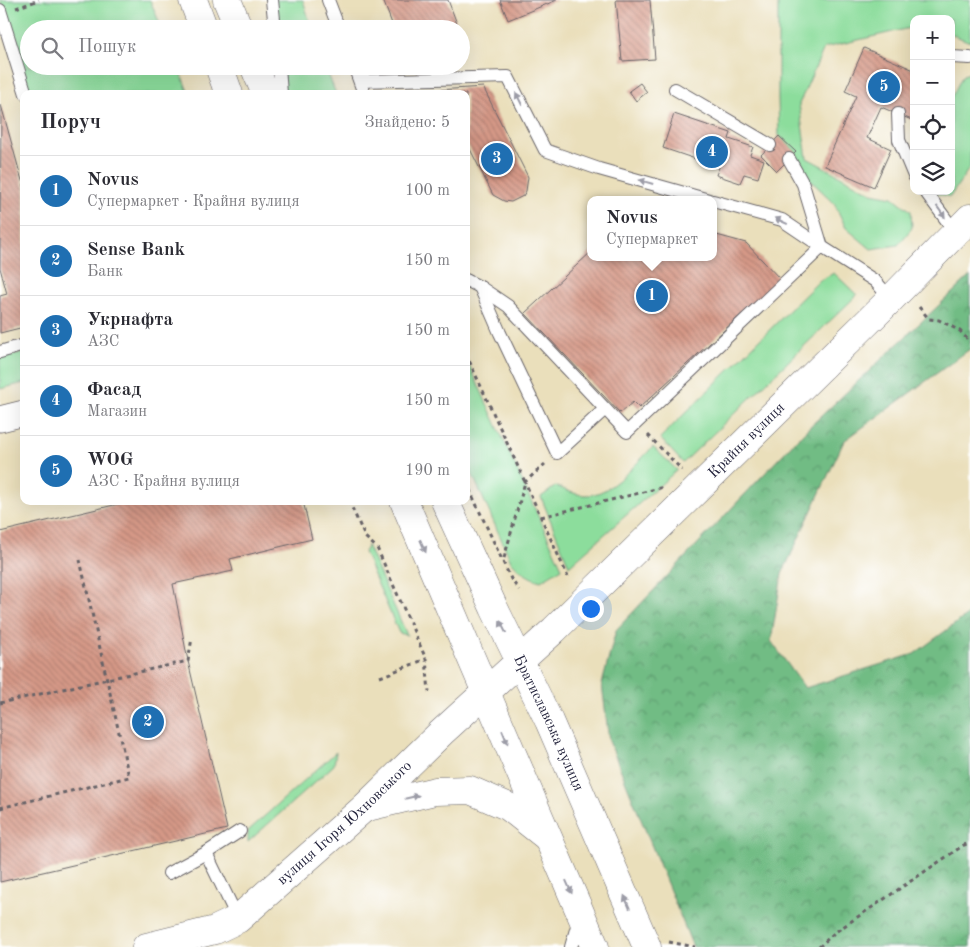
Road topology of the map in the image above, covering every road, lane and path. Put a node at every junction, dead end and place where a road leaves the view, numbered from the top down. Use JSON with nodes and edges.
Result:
{"nodes":[{"id":1,"x":39,"y":0,"type":"edge"},
{"id":2,"x":192,"y":0,"type":"edge"},
{"id":3,"x":227,"y":0,"type":"edge"},
{"id":4,"x":272,"y":0,"type":"edge"},
{"id":5,"x":328,"y":0,"type":"edge"},
{"id":6,"x":0,"y":11,"type":"edge"},
{"id":7,"x":200,"y":20,"type":"edge"},
{"id":8,"x":235,"y":20,"type":"edge"},
{"id":9,"x":274,"y":20,"type":"edge"},
{"id":10,"x":336,"y":20,"type":"edge"},
{"id":11,"x":955,"y":57,"type":"edge"},
{"id":12,"x":970,"y":58,"type":"edge"},
{"id":13,"x":20,"y":75,"type":"edge"},
{"id":14,"x":20,"y":75,"type":"edge"},
{"id":15,"x":222,"y":75,"type":"edge"},
{"id":16,"x":258,"y":75,"type":"edge"},
{"id":17,"x":280,"y":75,"type":"edge"},
{"id":18,"x":357,"y":75,"type":"edge"},
{"id":19,"x":362,"y":88,"type":"edge"},
{"id":20,"x":675,"y":89,"type":"dead end"},
{"id":21,"x":25,"y":90,"type":"edge"},
{"id":22,"x":227,"y":90,"type":"edge"},
{"id":23,"x":264,"y":90,"type":"edge"},
{"id":24,"x":281,"y":90,"type":"edge"},
{"id":25,"x":898,"y":114,"type":"dead end"},
{"id":26,"x":770,"y":145,"type":"dead end"},
{"id":27,"x":789,"y":159,"type":"dead end"},
{"id":28,"x":910,"y":166,"type":"edge"},
{"id":29,"x":929,"y":195,"type":"edge"},
{"id":30,"x":695,"y":196,"type":"edge"},
{"id":31,"x":717,"y":202,"type":"edge"},
{"id":32,"x":963,"y":225,"type":"edge"},
{"id":33,"x":822,"y":247,"type":"junction"},
{"id":34,"x":470,"y":282,"type":"edge"},
{"id":35,"x":480,"y":287,"type":"junction"},
{"id":36,"x":891,"y":299,"type":"junction"},
{"id":37,"x":919,"y":307,"type":"dead end"},
{"id":38,"x":970,"y":342,"type":"edge"},
{"id":39,"x":20,"y":346,"type":"edge"},
{"id":40,"x":0,"y":352,"type":"edge"},
{"id":41,"x":470,"y":363,"type":"edge"},
{"id":42,"x":605,"y":409,"type":"junction"},
{"id":43,"x":20,"y":414,"type":"edge"},
{"id":44,"x":0,"y":419,"type":"edge"},
{"id":45,"x":637,"y":423,"type":"junction"},
{"id":46,"x":557,"y":453,"type":"junction"},
{"id":47,"x":682,"y":470,"type":"dead end"},
{"id":48,"x":525,"y":482,"type":"junction"},
{"id":49,"x":664,"y":487,"type":"dead end"},
{"id":50,"x":470,"y":491,"type":"edge"},
{"id":51,"x":352,"y":505,"type":"edge"},
{"id":52,"x":406,"y":505,"type":"edge"},
{"id":53,"x":447,"y":505,"type":"edge"},
{"id":54,"x":541,"y":517,"type":"junction"},
{"id":55,"x":80,"y":560,"type":"dead end"},
{"id":56,"x":503,"y":562,"type":"junction"},
{"id":57,"x":568,"y":578,"type":"dead end"},
{"id":58,"x":518,"y":590,"type":"dead end"},
{"id":59,"x":192,"y":638,"type":"dead end"},
{"id":60,"x":426,"y":659,"type":"junction"},
{"id":61,"x":520,"y":661,"type":"junction"},
{"id":62,"x":380,"y":677,"type":"dead end"},
{"id":63,"x":106,"y":679,"type":"junction"},
{"id":64,"x":429,"y":692,"type":"dead end"},
{"id":65,"x":486,"y":692,"type":"junction"},
{"id":66,"x":0,"y":703,"type":"edge"},
{"id":67,"x":0,"y":808,"type":"edge"},
{"id":68,"x":364,"y":808,"type":"junction"},
{"id":69,"x":240,"y":831,"type":"dead end"},
{"id":70,"x":547,"y":837,"type":"junction"},
{"id":71,"x":970,"y":843,"type":"edge"},
{"id":72,"x":206,"y":854,"type":"junction"},
{"id":73,"x":168,"y":873,"type":"dead end"},
{"id":74,"x":581,"y":914,"type":"junction"},
{"id":75,"x":238,"y":919,"type":"junction"},
{"id":76,"x":146,"y":947,"type":"edge"},
{"id":77,"x":571,"y":947,"type":"edge"},
{"id":78,"x":595,"y":947,"type":"edge"},
{"id":79,"x":647,"y":947,"type":"edge"},
{"id":80,"x":818,"y":947,"type":"edge"}],
"edges":[{"from":1,"to":6,"type":"path"},
{"from":2,"to":7,"type":"street"},
{"from":3,"to":8,"type":"street"},
{"from":4,"to":9,"type":"lane"},
{"from":5,"to":10,"type":"lane"},
{"from":6,"to":14,"type":"lane"},
{"from":11,"to":12,"type":"lane"},
{"from":13,"to":21,"type":"lane"},
{"from":15,"to":22,"type":"street"},
{"from":16,"to":23,"type":"street"},
{"from":17,"to":24,"type":"lane"},
{"from":18,"to":19,"type":"lane"},
{"from":30,"to":19,"type":"lane","one_way":true},
{"from":20,"to":26,"type":"lane"},
{"from":25,"to":28,"type":"lane"},
{"from":27,"to":33,"type":"lane"},
{"from":29,"to":32,"type":"lane","one_way":true},
{"from":33,"to":31,"type":"lane","one_way":true},
{"from":32,"to":36,"type":"street","name":"Крайня вулиця"},
{"from":33,"to":36,"type":"lane"},
{"from":33,"to":45,"type":"lane"},
{"from":34,"to":35,"type":"lane"},
{"from":35,"to":42,"type":"lane"},
{"from":35,"to":46,"type":"lane"},
{"from":36,"to":61,"type":"street","name":"Крайня вулиця"},
{"from":37,"to":38,"type":"path"},
{"from":39,"to":40,"type":"lane"},
{"from":41,"to":48,"type":"path"},
{"from":42,"to":45,"type":"lane"},
{"from":42,"to":46,"type":"lane"},
{"from":43,"to":44,"type":"street"},
{"from":45,"to":47,"type":"path"},
{"from":46,"to":48,"type":"path"},
{"from":48,"to":54,"type":"path"},
{"from":48,"to":56,"type":"path"},
{"from":49,"to":54,"type":"path"},
{"from":50,"to":56,"type":"path"},
{"from":51,"to":60,"type":"path"},
{"from":52,"to":65,"type":"street","one_way":true},
{"from":61,"to":53,"type":"street","name":"Братиславська вулиця","one_way":true},
{"from":54,"to":57,"type":"path"},
{"from":55,"to":63,"type":"path"},
{"from":56,"to":58,"type":"path"},
{"from":59,"to":63,"type":"path"},
{"from":60,"to":62,"type":"path"},
{"from":60,"to":64,"type":"path"},
{"from":61,"to":65,"type":"street","name":"вулиця Ігоря Юхновського"},
{"from":79,"to":61,"type":"street","name":"Братиславська вулиця","one_way":true},
{"from":63,"to":66,"type":"path"},
{"from":63,"to":67,"type":"path"},
{"from":65,"to":68,"type":"street","name":"вулиця Ігоря Юхновського"},
{"from":65,"to":70,"type":"street","one_way":true},
{"from":68,"to":70,"type":"street","one_way":true},
{"from":68,"to":75,"type":"street","name":"вулиця Ігоря Юхновського"},
{"from":69,"to":72,"type":"lane"},
{"from":70,"to":74,"type":"street","one_way":true},
{"from":71,"to":80,"type":"path"},
{"from":72,"to":73,"type":"lane"},
{"from":72,"to":75,"type":"lane"},
{"from":74,"to":77,"type":"lane"},
{"from":74,"to":78,"type":"street"},
{"from":75,"to":76,"type":"street","name":"вулиця Ігоря Юхновського"}]}
